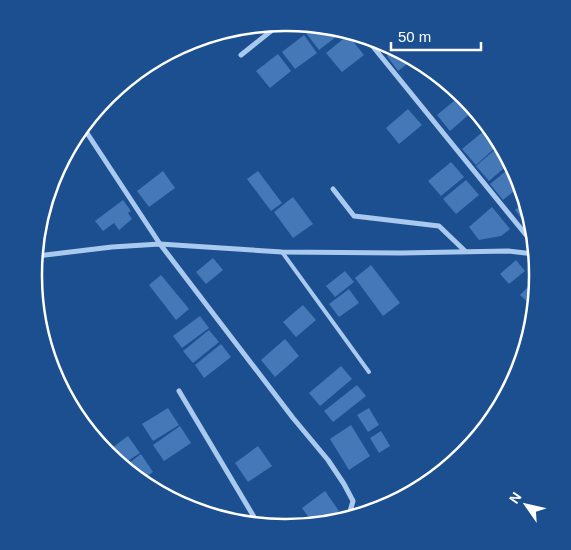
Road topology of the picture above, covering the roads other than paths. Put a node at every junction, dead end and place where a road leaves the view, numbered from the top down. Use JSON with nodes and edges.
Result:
{"nodes":[{"id":1,"x":270,"y":32,"type":"edge"},
{"id":2,"x":374,"y":48,"type":"edge"},
{"id":3,"x":241,"y":55,"type":"dead end"},
{"id":4,"x":87,"y":134,"type":"edge"},
{"id":5,"x":333,"y":189,"type":"dead end"},
{"id":6,"x":526,"y":235,"type":"edge"},
{"id":7,"x":160,"y":244,"type":"junction"},
{"id":8,"x":465,"y":251,"type":"junction"},
{"id":9,"x":282,"y":252,"type":"junction"},
{"id":10,"x":528,"y":253,"type":"edge"},
{"id":11,"x":42,"y":255,"type":"edge"},
{"id":12,"x":368,"y":372,"type":"dead end"},
{"id":13,"x":179,"y":391,"type":"dead end"},
{"id":14,"x":351,"y":510,"type":"edge"},
{"id":15,"x":254,"y":517,"type":"edge"}],
"edges":[{"from":1,"to":3,"type":"street"},
{"from":2,"to":6,"type":"street"},
{"from":4,"to":7,"type":"street"},
{"from":5,"to":8,"type":"street"},
{"from":7,"to":9,"type":"street"},
{"from":7,"to":11,"type":"street"},
{"from":7,"to":14,"type":"street"},
{"from":8,"to":9,"type":"street"},
{"from":8,"to":10,"type":"street"},
{"from":9,"to":12,"type":"lane"},
{"from":13,"to":15,"type":"street"}]}
